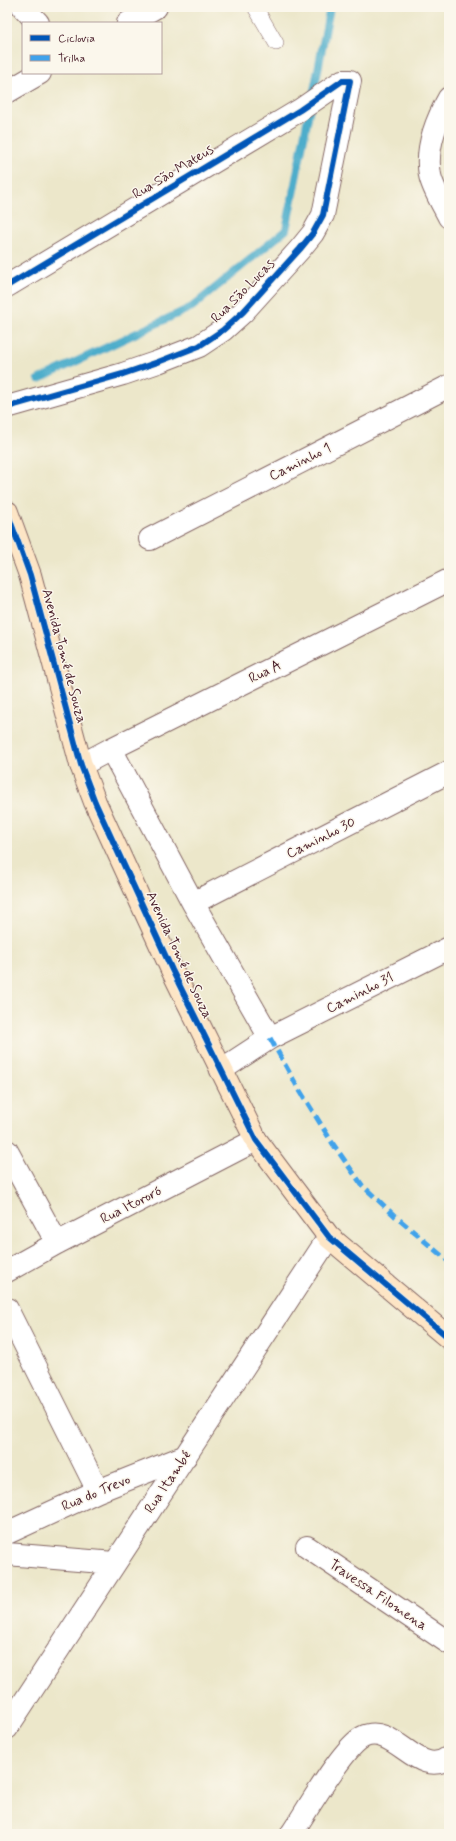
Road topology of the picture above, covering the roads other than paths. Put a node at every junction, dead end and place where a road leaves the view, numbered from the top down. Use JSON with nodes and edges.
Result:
{"nodes":[{"id":1,"x":23,"y":7,"type":"edge"},
{"id":2,"x":156,"y":7,"type":"edge"},
{"id":3,"x":255,"y":7,"type":"edge"},
{"id":4,"x":37,"y":22,"type":"edge"},
{"id":5,"x":130,"y":22,"type":"edge"},
{"id":6,"x":276,"y":43,"type":"dead end"},
{"id":7,"x":38,"y":74,"type":"edge"},
{"id":8,"x":350,"y":82,"type":"joint"},
{"id":9,"x":7,"y":92,"type":"edge"},
{"id":10,"x":449,"y":98,"type":"edge"},
{"id":11,"x":449,"y":215,"type":"edge"},
{"id":12,"x":7,"y":286,"type":"edge"},
{"id":13,"x":449,"y":386,"type":"edge"},
{"id":14,"x":7,"y":407,"type":"edge"},
{"id":15,"x":7,"y":512,"type":"edge"},
{"id":16,"x":150,"y":539,"type":"dead end"},
{"id":17,"x":449,"y":580,"type":"edge"},
{"id":18,"x":111,"y":749,"type":"junction"},
{"id":19,"x":81,"y":765,"type":"junction"},
{"id":20,"x":449,"y":772,"type":"edge"},
{"id":21,"x":193,"y":903,"type":"junction"},
{"id":22,"x":449,"y":948,"type":"edge"},
{"id":23,"x":270,"y":1038,"type":"junction"},
{"id":24,"x":221,"y":1070,"type":"junction"},
{"id":25,"x":256,"y":1140,"type":"junction"},
{"id":26,"x":7,"y":1151,"type":"edge"},
{"id":27,"x":329,"y":1237,"type":"junction"},
{"id":28,"x":57,"y":1243,"type":"junction"},
{"id":29,"x":7,"y":1271,"type":"edge"},
{"id":30,"x":7,"y":1309,"type":"edge"},
{"id":31,"x":449,"y":1338,"type":"edge"},
{"id":32,"x":186,"y":1456,"type":"junction"},
{"id":33,"x":98,"y":1491,"type":"junction"},
{"id":34,"x":7,"y":1533,"type":"edge"},
{"id":35,"x":307,"y":1547,"type":"dead end"},
{"id":36,"x":7,"y":1554,"type":"edge"},
{"id":37,"x":114,"y":1563,"type":"junction"},
{"id":38,"x":449,"y":1643,"type":"edge"},
{"id":39,"x":7,"y":1728,"type":"edge"},
{"id":40,"x":449,"y":1757,"type":"edge"},
{"id":41,"x":292,"y":1833,"type":"edge"}],
"edges":[{"from":1,"to":4,"type":"street"},
{"from":2,"to":5,"type":"street"},
{"from":3,"to":6,"type":"lane"},
{"from":7,"to":9,"type":"street"},
{"from":8,"to":12,"type":"street","name":"Rua São Mateus"},
{"from":8,"to":14,"type":"street","name":"Rua São Lucas"},
{"from":10,"to":11,"type":"street"},
{"from":13,"to":16,"type":"street","name":"Caminho 1"},
{"from":15,"to":19,"type":"street","name":"Avenida Tomé de Souza"},
{"from":17,"to":18,"type":"street","name":"Rua A"},
{"from":18,"to":19,"type":"street","name":"Rua A"},
{"from":18,"to":21,"type":"street"},
{"from":19,"to":24,"type":"street","name":"Avenida Tomé de Souza"},
{"from":20,"to":21,"type":"street","name":"Caminho 30"},
{"from":21,"to":23,"type":"street"},
{"from":22,"to":23,"type":"street","name":"Caminho 31"},
{"from":23,"to":24,"type":"street","name":"Caminho 31"},
{"from":24,"to":25,"type":"street","name":"Avenida Tomé de Souza"},
{"from":25,"to":27,"type":"street","name":"Avenida Tomé de Souza"},
{"from":25,"to":28,"type":"street","name":"Rua Itororó"},
{"from":26,"to":28,"type":"street"},
{"from":27,"to":31,"type":"street","name":"Avenida Tomé de Souza"},
{"from":27,"to":32,"type":"street","name":"Rua Itambé"},
{"from":28,"to":29,"type":"street","name":"Rua Itororó"},
{"from":30,"to":33,"type":"street"},
{"from":32,"to":33,"type":"street","name":"Rua do Trevo"},
{"from":32,"to":37,"type":"street","name":"Rua Itambé"},
{"from":33,"to":34,"type":"street","name":"Rua do Trevo"},
{"from":35,"to":38,"type":"street","name":"Travessa Filomena"},
{"from":36,"to":37,"type":"street"},
{"from":37,"to":39,"type":"street","name":"Rua Itambé"},
{"from":40,"to":41,"type":"street"}]}
